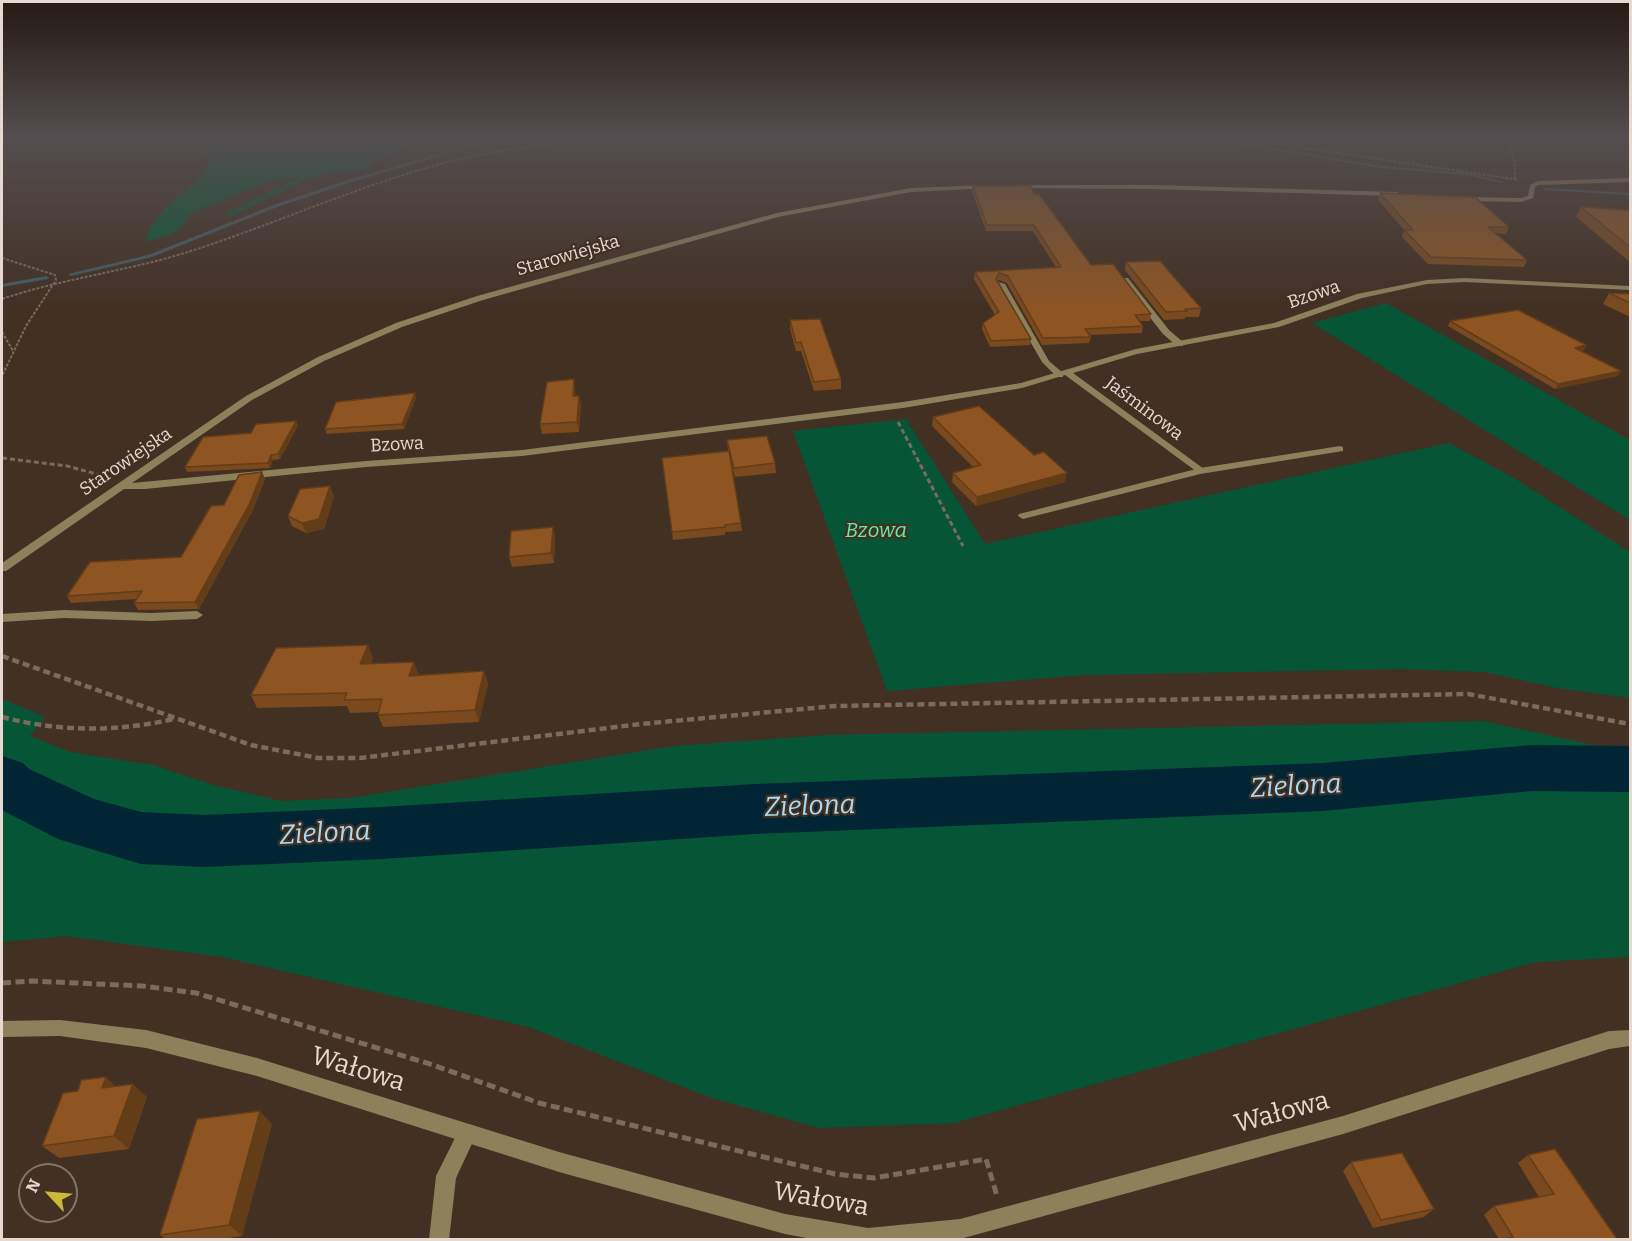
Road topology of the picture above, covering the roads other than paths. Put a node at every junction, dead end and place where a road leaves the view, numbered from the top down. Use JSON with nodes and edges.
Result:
{"nodes":[{"id":1,"x":879,"y":196,"type":"edge"},
{"id":2,"x":1531,"y":196,"type":"edge"},
{"id":3,"x":1450,"y":198,"type":"edge"},
{"id":4,"x":1117,"y":270,"type":"edge"},
{"id":5,"x":1001,"y":284,"type":"edge"},
{"id":6,"x":1630,"y":288,"type":"edge"},
{"id":7,"x":1180,"y":344,"type":"junction"},
{"id":8,"x":1064,"y":374,"type":"junction"},
{"id":9,"x":1340,"y":449,"type":"dead end"},
{"id":10,"x":1200,"y":471,"type":"junction"},
{"id":11,"x":120,"y":486,"type":"junction"},
{"id":12,"x":1023,"y":516,"type":"dead end"},
{"id":13,"x":2,"y":568,"type":"edge"},
{"id":14,"x":197,"y":615,"type":"dead end"},
{"id":15,"x":2,"y":618,"type":"edge"},
{"id":16,"x":2,"y":1029,"type":"edge"},
{"id":17,"x":1630,"y":1038,"type":"edge"},
{"id":18,"x":468,"y":1133,"type":"junction"},
{"id":19,"x":439,"y":1239,"type":"edge"}],
"edges":[{"from":1,"to":11,"type":"street","name":"Starowiejska"},
{"from":2,"to":3,"type":"street"},
{"from":4,"to":7,"type":"street"},
{"from":5,"to":8,"type":"street","name":"Jaśminowa"},
{"from":6,"to":7,"type":"street","name":"Bzowa"},
{"from":7,"to":8,"type":"street","name":"Bzowa"},
{"from":8,"to":10,"type":"street","name":"Jaśminowa"},
{"from":8,"to":11,"type":"street","name":"Bzowa"},
{"from":9,"to":10,"type":"street"},
{"from":10,"to":12,"type":"street"},
{"from":11,"to":13,"type":"street","name":"Starowiejska"},
{"from":14,"to":15,"type":"street"},
{"from":16,"to":18,"type":"street","name":"Wałowa"},
{"from":17,"to":18,"type":"street","name":"Wałowa"},
{"from":18,"to":19,"type":"street"}]}
